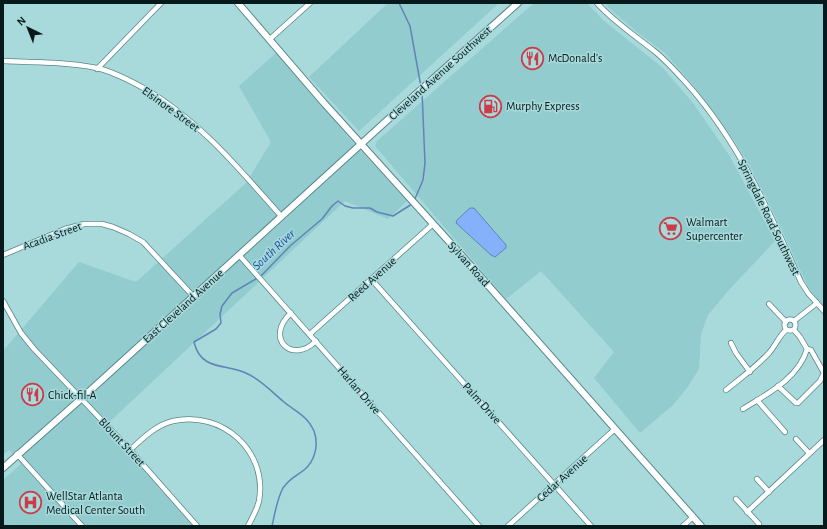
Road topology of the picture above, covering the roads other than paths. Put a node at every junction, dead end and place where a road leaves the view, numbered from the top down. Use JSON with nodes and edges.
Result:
{"nodes":[{"id":1,"x":161,"y":3,"type":"edge"},
{"id":2,"x":238,"y":3,"type":"edge"},
{"id":3,"x":310,"y":3,"type":"edge"},
{"id":4,"x":518,"y":3,"type":"edge"},
{"id":5,"x":597,"y":3,"type":"edge"},
{"id":6,"x":270,"y":39,"type":"junction"},
{"id":7,"x":3,"y":61,"type":"edge"},
{"id":8,"x":97,"y":69,"type":"junction"},
{"id":9,"x":361,"y":144,"type":"junction"},
{"id":10,"x":281,"y":216,"type":"junction"},
{"id":11,"x":433,"y":224,"type":"junction"},
{"id":12,"x":3,"y":255,"type":"edge"},
{"id":13,"x":239,"y":255,"type":"junction"},
{"id":14,"x":372,"y":280,"type":"junction"},
{"id":15,"x":193,"y":296,"type":"junction"},
{"id":16,"x":3,"y":301,"type":"edge"},
{"id":17,"x":817,"y":303,"type":"junction"},
{"id":18,"x":769,"y":304,"type":"dead end"},
{"id":19,"x":824,"y":311,"type":"edge"},
{"id":20,"x":291,"y":313,"type":"junction"},
{"id":21,"x":794,"y":321,"type":"junction"},
{"id":22,"x":786,"y":322,"type":"junction"},
{"id":23,"x":786,"y":330,"type":"junction"},
{"id":24,"x":794,"y":330,"type":"junction"},
{"id":25,"x":310,"y":334,"type":"junction"},
{"id":26,"x":316,"y":341,"type":"junction"},
{"id":27,"x":731,"y":343,"type":"dead end"},
{"id":28,"x":807,"y":349,"type":"junction"},
{"id":29,"x":750,"y":372,"type":"junction"},
{"id":30,"x":778,"y":386,"type":"junction"},
{"id":31,"x":726,"y":390,"type":"dead end"},
{"id":32,"x":82,"y":398,"type":"junction"},
{"id":33,"x":757,"y":400,"type":"junction"},
{"id":34,"x":743,"y":409,"type":"dead end"},
{"id":35,"x":615,"y":429,"type":"junction"},
{"id":36,"x":785,"y":432,"type":"dead end"},
{"id":37,"x":796,"y":439,"type":"dead end"},
{"id":38,"x":824,"y":440,"type":"edge"},
{"id":39,"x":130,"y":450,"type":"junction"},
{"id":40,"x":809,"y":453,"type":"junction"},
{"id":41,"x":18,"y":454,"type":"junction"},
{"id":42,"x":3,"y":468,"type":"edge"},
{"id":43,"x":757,"y":479,"type":"dead end"},
{"id":44,"x":554,"y":484,"type":"junction"},
{"id":45,"x":769,"y":492,"type":"junction"},
{"id":46,"x":736,"y":499,"type":"dead end"},
{"id":47,"x":747,"y":512,"type":"junction"},
{"id":48,"x":693,"y":517,"type":"junction"},
{"id":49,"x":759,"y":524,"type":"dead end"},
{"id":50,"x":82,"y":526,"type":"edge"},
{"id":51,"x":197,"y":526,"type":"edge"},
{"id":52,"x":248,"y":526,"type":"edge"},
{"id":53,"x":479,"y":526,"type":"edge"},
{"id":54,"x":508,"y":526,"type":"edge"},
{"id":55,"x":591,"y":526,"type":"edge"},
{"id":56,"x":683,"y":526,"type":"edge"},
{"id":57,"x":701,"y":526,"type":"edge"}],
"edges":[{"from":1,"to":8,"type":"street"},
{"from":2,"to":6,"type":"main road","name":"Sylvan Road"},
{"from":3,"to":6,"type":"street"},
{"from":4,"to":9,"type":"main road","name":"Cleveland Avenue Southwest"},
{"from":5,"to":17,"type":"street","name":"Springdale Road Southwest"},
{"from":6,"to":9,"type":"main road","name":"Sylvan Road"},
{"from":7,"to":8,"type":"street","name":"Elsinore Street"},
{"from":8,"to":10,"type":"street","name":"Elsinore Street"},
{"from":9,"to":10,"type":"main road","name":"East Cleveland Avenue"},
{"from":9,"to":11,"type":"main road","name":"Sylvan Road"},
{"from":10,"to":13,"type":"main road","name":"East Cleveland Avenue"},
{"from":11,"to":14,"type":"street","name":"Reed Avenue"},
{"from":11,"to":35,"type":"main road","name":"Sylvan Road"},
{"from":12,"to":15,"type":"street","name":"Acadia Street"},
{"from":13,"to":15,"type":"main road","name":"East Cleveland Avenue"},
{"from":13,"to":20,"type":"street","name":"Harlan Drive"},
{"from":14,"to":25,"type":"street","name":"Reed Avenue"},
{"from":14,"to":44,"type":"street","name":"Palm Drive"},
{"from":15,"to":32,"type":"main road","name":"East Cleveland Avenue"},
{"from":16,"to":32,"type":"street","name":"Blount Street"},
{"from":17,"to":19,"type":"street","name":"Springdale Road Southwest"},
{"from":17,"to":21,"type":"street"},
{"from":18,"to":22,"type":"street"},
{"from":20,"to":25,"type":"street","name":"Harlan Drive"},
{"from":20,"to":26,"type":"street"},
{"from":21,"to":22,"type":"street"},
{"from":21,"to":24,"type":"street"},
{"from":22,"to":23,"type":"street"},
{"from":23,"to":24,"type":"street"},
{"from":23,"to":29,"type":"street"},
{"from":24,"to":28,"type":"street"},
{"from":25,"to":26,"type":"street","name":"Harlan Drive"},
{"from":26,"to":53,"type":"street","name":"Harlan Drive"},
{"from":27,"to":29,"type":"street"},
{"from":28,"to":30,"type":"street"},
{"from":28,"to":30,"type":"street"},
{"from":29,"to":31,"type":"street"},
{"from":30,"to":33,"type":"street"},
{"from":32,"to":39,"type":"street","name":"Blount Street"},
{"from":32,"to":41,"type":"main road","name":"East Cleveland Avenue"},
{"from":33,"to":34,"type":"street"},
{"from":33,"to":36,"type":"street"},
{"from":35,"to":44,"type":"street","name":"Cedar Avenue"},
{"from":35,"to":48,"type":"main road","name":"Sylvan Road"},
{"from":37,"to":40,"type":"street"},
{"from":38,"to":40,"type":"street"},
{"from":39,"to":51,"type":"street","name":"Blount Street"},
{"from":39,"to":52,"type":"street"},
{"from":40,"to":45,"type":"street"},
{"from":41,"to":42,"type":"main road","name":"East Cleveland Avenue"},
{"from":41,"to":50,"type":"street"},
{"from":43,"to":45,"type":"street"},
{"from":44,"to":54,"type":"street","name":"Cedar Avenue"},
{"from":44,"to":55,"type":"street","name":"Palm Drive"},
{"from":45,"to":47,"type":"street"},
{"from":46,"to":47,"type":"street"},
{"from":47,"to":49,"type":"street"},
{"from":48,"to":56,"type":"street"},
{"from":48,"to":57,"type":"main road","name":"Sylvan Road"}]}
